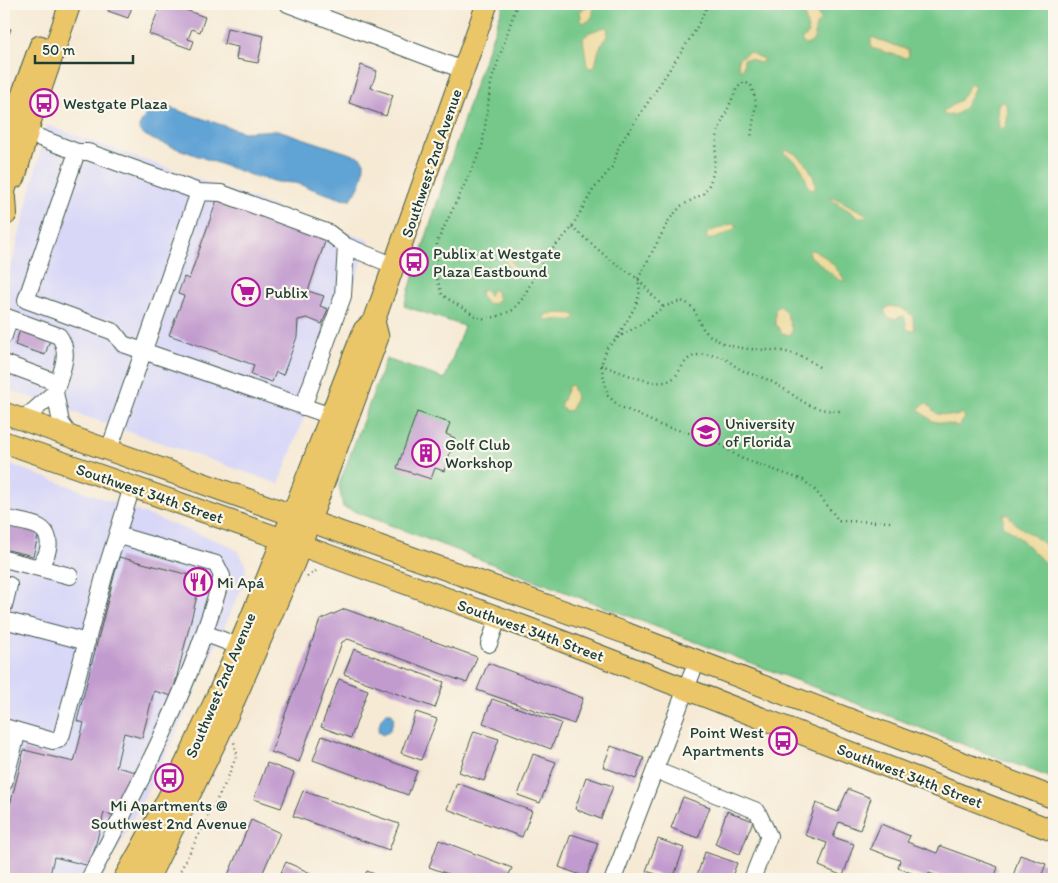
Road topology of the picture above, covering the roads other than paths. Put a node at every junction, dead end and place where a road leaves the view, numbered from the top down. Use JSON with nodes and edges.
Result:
{"nodes":[{"id":1,"x":56,"y":4,"type":"edge"},
{"id":2,"x":70,"y":4,"type":"edge"},
{"id":3,"x":288,"y":4,"type":"edge"},
{"id":4,"x":486,"y":4,"type":"edge"},
{"id":5,"x":463,"y":70,"type":"junction"},
{"id":6,"x":10,"y":136,"type":"edge"},
{"id":7,"x":77,"y":152,"type":"junction"},
{"id":8,"x":4,"y":188,"type":"edge"},
{"id":9,"x":199,"y":192,"type":"junction"},
{"id":10,"x":4,"y":210,"type":"edge"},
{"id":11,"x":346,"y":246,"type":"junction"},
{"id":12,"x":395,"y":266,"type":"junction"},
{"id":13,"x":374,"y":321,"type":"junction"},
{"id":14,"x":5,"y":326,"type":"edge"},
{"id":15,"x":143,"y":351,"type":"junction"},
{"id":16,"x":4,"y":363,"type":"edge"},
{"id":17,"x":56,"y":387,"type":"junction"},
{"id":18,"x":303,"y":407,"type":"junction"},
{"id":19,"x":11,"y":416,"type":"edge"},
{"id":20,"x":331,"y":416,"type":"junction"},
{"id":21,"x":71,"y":437,"type":"junction"},
{"id":22,"x":4,"y":442,"type":"edge"},
{"id":23,"x":109,"y":450,"type":"junction"},
{"id":24,"x":132,"y":486,"type":"junction"},
{"id":25,"x":302,"y":517,"type":"junction"},
{"id":26,"x":4,"y":518,"type":"edge"},
{"id":27,"x":117,"y":535,"type":"junction"},
{"id":28,"x":292,"y":542,"type":"junction"},
{"id":29,"x":4,"y":559,"type":"edge"},
{"id":30,"x":36,"y":567,"type":"junction"},
{"id":31,"x":70,"y":576,"type":"dead end"},
{"id":32,"x":9,"y":585,"type":"dead end"},
{"id":33,"x":4,"y":606,"type":"edge"},
{"id":34,"x":498,"y":618,"type":"junction"},
{"id":35,"x":4,"y":620,"type":"edge"},
{"id":36,"x":204,"y":633,"type":"junction"},
{"id":37,"x":87,"y":642,"type":"junction"},
{"id":38,"x":489,"y":644,"type":"dead end"},
{"id":39,"x":238,"y":646,"type":"junction"},
{"id":40,"x":697,"y":660,"type":"junction"},
{"id":41,"x":687,"y":689,"type":"junction"},
{"id":42,"x":11,"y":729,"type":"edge"},
{"id":43,"x":7,"y":760,"type":"edge"},
{"id":44,"x":655,"y":770,"type":"junction"},
{"id":45,"x":4,"y":783,"type":"edge"},
{"id":46,"x":1054,"y":798,"type":"edge"},
{"id":47,"x":1054,"y":831,"type":"edge"},
{"id":48,"x":89,"y":879,"type":"edge"},
{"id":49,"x":124,"y":879,"type":"edge"},
{"id":50,"x":148,"y":879,"type":"edge"},
{"id":51,"x":613,"y":879,"type":"edge"},
{"id":52,"x":752,"y":879,"type":"edge"}],
"edges":[{"from":1,"to":6,"type":"main road"},
{"from":2,"to":6,"type":"main road"},
{"from":3,"to":5,"type":"street"},
{"from":4,"to":5,"type":"main road","name":"Southwest 2nd Avenue"},
{"from":5,"to":12,"type":"main road","name":"Southwest 2nd Avenue"},
{"from":6,"to":7,"type":"street"},
{"from":6,"to":8,"type":"highway"},
{"from":6,"to":10,"type":"main road"},
{"from":7,"to":9,"type":"street"},
{"from":7,"to":15,"type":"street"},
{"from":9,"to":11,"type":"street"},
{"from":9,"to":15,"type":"street"},
{"from":11,"to":12,"type":"street"},
{"from":11,"to":18,"type":"street"},
{"from":12,"to":13,"type":"main road","name":"Southwest 2nd Avenue"},
{"from":13,"to":20,"type":"main road","name":"Southwest 2nd Avenue"},
{"from":13,"to":25,"type":"main road","name":"Southwest 2nd Avenue"},
{"from":14,"to":17,"type":"street"},
{"from":15,"to":18,"type":"street"},
{"from":15,"to":23,"type":"street"},
{"from":16,"to":17,"type":"street"},
{"from":17,"to":19,"type":"street"},
{"from":17,"to":21,"type":"street"},
{"from":18,"to":20,"type":"street"},
{"from":19,"to":21,"type":"main road","name":"Southwest 34th Street"},
{"from":20,"to":25,"type":"main road","name":"Southwest 2nd Avenue"},
{"from":21,"to":23,"type":"main road","name":"Southwest 34th Street"},
{"from":22,"to":24,"type":"main road","name":"Southwest 34th Street"},
{"from":23,"to":25,"type":"main road","name":"Southwest 34th Street"},
{"from":24,"to":27,"type":"street"},
{"from":24,"to":28,"type":"main road","name":"Southwest 34th Street"},
{"from":25,"to":28,"type":"main road","name":"Southwest 2nd Avenue"},
{"from":25,"to":40,"type":"main road","name":"Southwest 34th Street"},
{"from":26,"to":30,"type":"street"},
{"from":27,"to":36,"type":"street"},
{"from":27,"to":37,"type":"street"},
{"from":28,"to":34,"type":"main road","name":"Southwest 34th Street"},
{"from":28,"to":39,"type":"main road","name":"Southwest 2nd Avenue"},
{"from":28,"to":50,"type":"main road","name":"Southwest 2nd Avenue"},
{"from":29,"to":30,"type":"street"},
{"from":30,"to":31,"type":"street"},
{"from":32,"to":33,"type":"street"},
{"from":34,"to":38,"type":"street"},
{"from":34,"to":41,"type":"main road","name":"Southwest 34th Street"},
{"from":35,"to":37,"type":"street"},
{"from":36,"to":39,"type":"street"},
{"from":36,"to":48,"type":"street"},
{"from":37,"to":42,"type":"street"},
{"from":39,"to":49,"type":"main road","name":"Southwest 2nd Avenue"},
{"from":40,"to":41,"type":"street"},
{"from":40,"to":46,"type":"main road","name":"Southwest 34th Street"},
{"from":41,"to":44,"type":"street"},
{"from":41,"to":47,"type":"main road","name":"Southwest 34th Street"},
{"from":42,"to":43,"type":"street"},
{"from":43,"to":45,"type":"street"},
{"from":44,"to":51,"type":"street"},
{"from":44,"to":52,"type":"street"}]}
